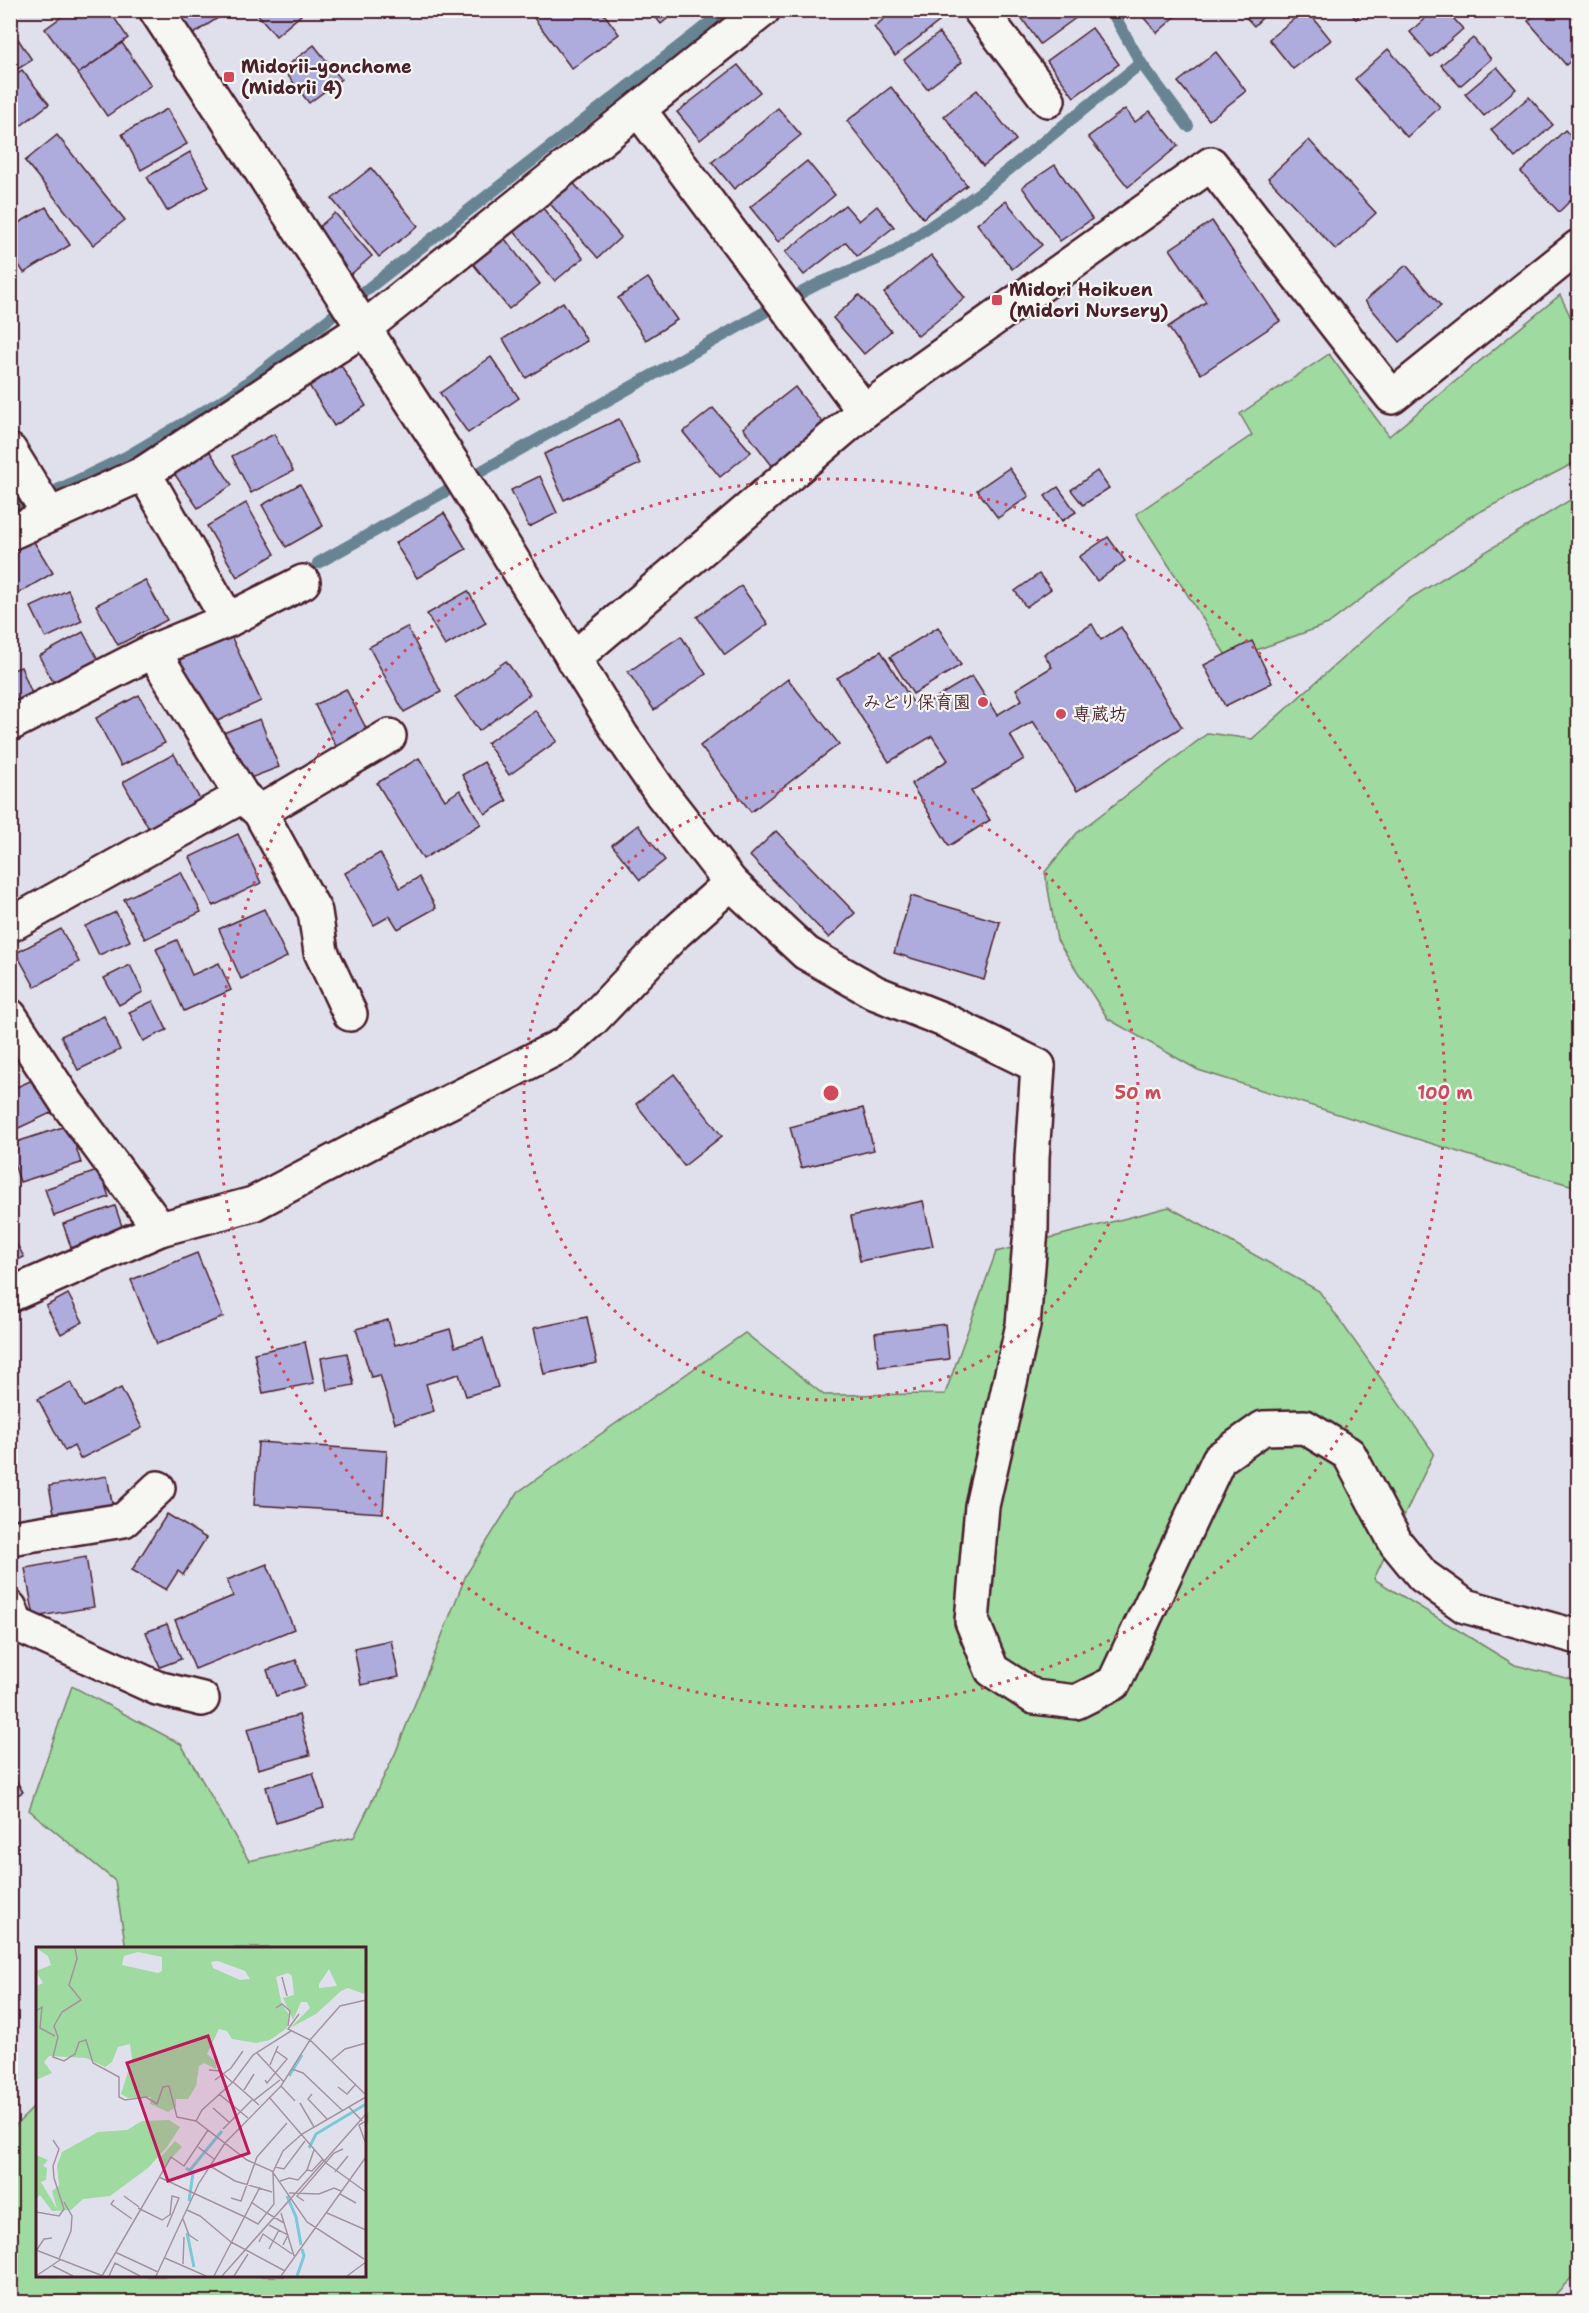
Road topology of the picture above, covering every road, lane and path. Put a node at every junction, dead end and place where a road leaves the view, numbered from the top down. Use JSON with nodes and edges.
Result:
{"nodes":[{"id":1,"x":156,"y":10,"type":"edge"},
{"id":2,"x":980,"y":10,"type":"edge"},
{"id":3,"x":757,"y":12,"type":"edge"},
{"id":4,"x":1048,"y":100,"type":"dead end"},
{"id":5,"x":639,"y":110,"type":"junction"},
{"id":6,"x":1578,"y":247,"type":"edge"},
{"id":7,"x":363,"y":329,"type":"junction"},
{"id":8,"x":864,"y":411,"type":"junction"},
{"id":9,"x":10,"y":451,"type":"edge"},
{"id":10,"x":144,"y":473,"type":"junction"},
{"id":11,"x":49,"y":514,"type":"junction"},
{"id":12,"x":10,"y":532,"type":"edge"},
{"id":13,"x":303,"y":582,"type":"dead end"},
{"id":14,"x":228,"y":620,"type":"junction"},
{"id":15,"x":153,"y":651,"type":"junction"},
{"id":16,"x":573,"y":659,"type":"junction"},
{"id":17,"x":10,"y":724,"type":"edge"},
{"id":18,"x":389,"y":736,"type":"dead end"},
{"id":19,"x":251,"y":804,"type":"junction"},
{"id":20,"x":731,"y":883,"type":"junction"},
{"id":21,"x":10,"y":925,"type":"edge"},
{"id":22,"x":350,"y":1014,"type":"dead end"},
{"id":23,"x":10,"y":1016,"type":"edge"},
{"id":24,"x":160,"y":1229,"type":"junction"},
{"id":25,"x":10,"y":1295,"type":"edge"},
{"id":26,"x":158,"y":1488,"type":"dead end"},
{"id":27,"x":10,"y":1538,"type":"edge"},
{"id":28,"x":10,"y":1608,"type":"edge"},
{"id":29,"x":1578,"y":1636,"type":"edge"},
{"id":30,"x":202,"y":1699,"type":"dead end"}],
"edges":[{"from":1,"to":7,"type":"street"},
{"from":2,"to":4,"type":"street"},
{"from":3,"to":5,"type":"street"},
{"from":5,"to":7,"type":"street"},
{"from":5,"to":8,"type":"street"},
{"from":6,"to":8,"type":"street"},
{"from":7,"to":10,"type":"street"},
{"from":7,"to":16,"type":"street"},
{"from":8,"to":16,"type":"street"},
{"from":9,"to":11,"type":"street"},
{"from":10,"to":11,"type":"street"},
{"from":10,"to":14,"type":"street"},
{"from":11,"to":12,"type":"street"},
{"from":13,"to":14,"type":"street"},
{"from":14,"to":15,"type":"street"},
{"from":15,"to":17,"type":"street"},
{"from":15,"to":19,"type":"street"},
{"from":16,"to":20,"type":"street"},
{"from":18,"to":19,"type":"street"},
{"from":19,"to":21,"type":"street"},
{"from":19,"to":22,"type":"street"},
{"from":20,"to":24,"type":"street"},
{"from":20,"to":29,"type":"street"},
{"from":23,"to":24,"type":"street"},
{"from":24,"to":25,"type":"street"},
{"from":26,"to":27,"type":"street"},
{"from":28,"to":30,"type":"street"}]}
